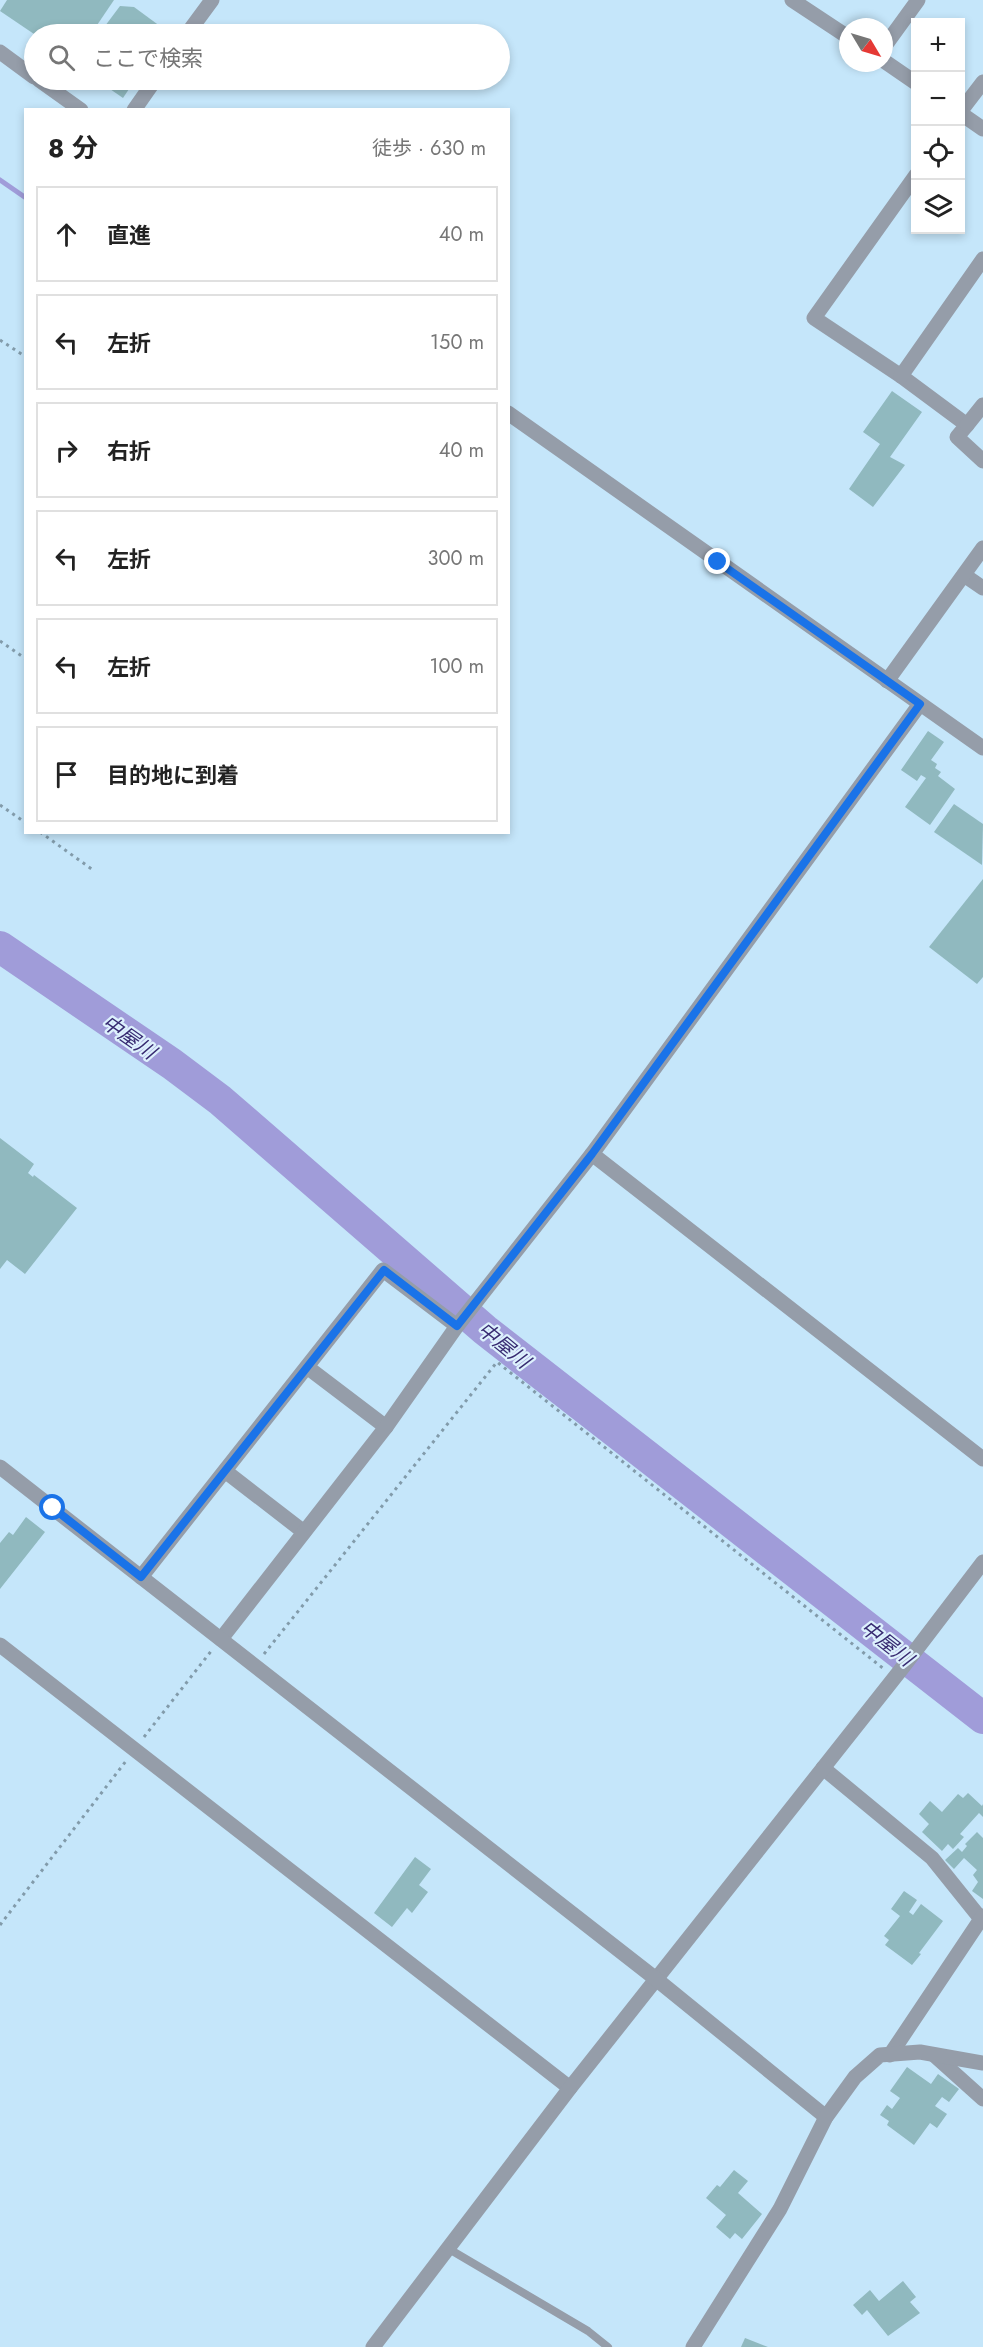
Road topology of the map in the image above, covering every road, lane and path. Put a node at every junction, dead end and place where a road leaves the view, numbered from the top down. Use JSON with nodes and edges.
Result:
{"nodes":[{"id":1,"x":212,"y":0,"type":"edge"},
{"id":2,"x":918,"y":0,"type":"edge"},
{"id":3,"x":798,"y":2,"type":"edge"},
{"id":4,"x":194,"y":24,"type":"edge"},
{"id":5,"x":839,"y":31,"type":"edge"},
{"id":6,"x":893,"y":35,"type":"edge"},
{"id":7,"x":0,"y":52,"type":"edge"},
{"id":8,"x":893,"y":67,"type":"edge"},
{"id":9,"x":24,"y":70,"type":"edge"},
{"id":10,"x":911,"y":79,"type":"edge"},
{"id":11,"x":983,"y":82,"type":"edge"},
{"id":12,"x":53,"y":90,"type":"edge"},
{"id":13,"x":148,"y":90,"type":"edge"},
{"id":14,"x":965,"y":105,"type":"edge"},
{"id":15,"x":78,"y":108,"type":"edge"},
{"id":16,"x":135,"y":108,"type":"edge"},
{"id":17,"x":965,"y":116,"type":"edge"},
{"id":18,"x":983,"y":129,"type":"edge"},
{"id":19,"x":911,"y":180,"type":"edge"},
{"id":20,"x":983,"y":259,"type":"edge"},
{"id":21,"x":0,"y":340,"type":"edge"},
{"id":22,"x":24,"y":356,"type":"edge"},
{"id":23,"x":901,"y":376,"type":"junction"},
{"id":24,"x":983,"y":405,"type":"edge"},
{"id":25,"x":510,"y":414,"type":"edge"},
{"id":26,"x":967,"y":425,"type":"junction"},
{"id":27,"x":983,"y":461,"type":"edge"},
{"id":28,"x":983,"y":548,"type":"edge"},
{"id":29,"x":964,"y":575,"type":"junction"},
{"id":30,"x":983,"y":588,"type":"edge"},
{"id":31,"x":0,"y":641,"type":"edge"},
{"id":32,"x":24,"y":657,"type":"edge"},
{"id":33,"x":887,"y":681,"type":"junction"},
{"id":34,"x":920,"y":704,"type":"junction"},
{"id":35,"x":983,"y":748,"type":"edge"},
{"id":36,"x":0,"y":805,"type":"edge"},
{"id":37,"x":24,"y":822,"type":"edge"},
{"id":38,"x":43,"y":834,"type":"edge"},
{"id":39,"x":93,"y":870,"type":"dead end"},
{"id":40,"x":592,"y":1154,"type":"junction"},
{"id":41,"x":459,"y":1323,"type":"junction"},
{"id":42,"x":307,"y":1367,"type":"junction"},
{"id":43,"x":386,"y":1427,"type":"junction"},
{"id":44,"x":983,"y":1459,"type":"edge"},
{"id":45,"x":0,"y":1467,"type":"edge"},
{"id":46,"x":225,"y":1471,"type":"junction"},
{"id":47,"x":304,"y":1532,"type":"junction"},
{"id":48,"x":983,"y":1562,"type":"edge"},
{"id":49,"x":141,"y":1577,"type":"junction"},
{"id":50,"x":221,"y":1639,"type":"junction"},
{"id":51,"x":0,"y":1645,"type":"edge"},
{"id":52,"x":254,"y":1665,"type":"junction"},
{"id":53,"x":898,"y":1672,"type":"junction"},
{"id":54,"x":135,"y":1750,"type":"junction"},
{"id":55,"x":823,"y":1768,"type":"junction"},
{"id":56,"x":981,"y":1923,"type":"edge"},
{"id":57,"x":0,"y":1924,"type":"edge"},
{"id":58,"x":656,"y":1979,"type":"junction"},
{"id":59,"x":890,"y":2055,"type":"junction"},
{"id":60,"x":934,"y":2055,"type":"junction"},
{"id":61,"x":983,"y":2063,"type":"edge"},
{"id":62,"x":570,"y":2088,"type":"junction"},
{"id":63,"x":983,"y":2099,"type":"edge"},
{"id":64,"x":826,"y":2117,"type":"junction"},
{"id":65,"x":449,"y":2249,"type":"junction"},
{"id":66,"x":373,"y":2347,"type":"edge"},
{"id":67,"x":608,"y":2347,"type":"edge"},
{"id":68,"x":693,"y":2347,"type":"edge"}],
"edges":[{"from":1,"to":4,"type":"street"},
{"from":2,"to":6,"type":"street"},
{"from":3,"to":5,"type":"street"},
{"from":7,"to":9,"type":"street"},
{"from":8,"to":10,"type":"street"},
{"from":11,"to":14,"type":"street"},
{"from":12,"to":15,"type":"street"},
{"from":13,"to":16,"type":"street"},
{"from":17,"to":18,"type":"street"},
{"from":19,"to":23,"type":"street"},
{"from":20,"to":23,"type":"street"},
{"from":21,"to":22,"type":"path"},
{"from":23,"to":26,"type":"street"},
{"from":24,"to":26,"type":"street"},
{"from":25,"to":33,"type":"street"},
{"from":26,"to":27,"type":"street"},
{"from":28,"to":29,"type":"street"},
{"from":29,"to":30,"type":"street"},
{"from":29,"to":33,"type":"street"},
{"from":31,"to":32,"type":"path"},
{"from":33,"to":34,"type":"street"},
{"from":34,"to":35,"type":"street"},
{"from":34,"to":40,"type":"street"},
{"from":36,"to":37,"type":"path"},
{"from":38,"to":39,"type":"path"},
{"from":40,"to":41,"type":"street"},
{"from":40,"to":44,"type":"street"},
{"from":41,"to":42,"type":"street"},
{"from":41,"to":43,"type":"street"},
{"from":42,"to":43,"type":"street"},
{"from":42,"to":46,"type":"street"},
{"from":43,"to":47,"type":"street"},
{"from":45,"to":49,"type":"street"},
{"from":46,"to":47,"type":"street"},
{"from":46,"to":49,"type":"street"},
{"from":47,"to":50,"type":"street"},
{"from":48,"to":53,"type":"street"},
{"from":49,"to":50,"type":"street"},
{"from":50,"to":52,"type":"street"},
{"from":50,"to":54,"type":"path"},
{"from":51,"to":54,"type":"street"},
{"from":52,"to":53,"type":"path"},
{"from":52,"to":58,"type":"street"},
{"from":53,"to":55,"type":"street"},
{"from":54,"to":57,"type":"path"},
{"from":54,"to":62,"type":"street"},
{"from":55,"to":56,"type":"street"},
{"from":55,"to":58,"type":"street"},
{"from":56,"to":59,"type":"street"},
{"from":58,"to":62,"type":"street"},
{"from":58,"to":64,"type":"street"},
{"from":59,"to":60,"type":"street"},
{"from":59,"to":64,"type":"street"},
{"from":60,"to":61,"type":"street"},
{"from":60,"to":63,"type":"street"},
{"from":62,"to":65,"type":"street"},
{"from":64,"to":68,"type":"street"},
{"from":65,"to":66,"type":"street"},
{"from":65,"to":67,"type":"lane"}]}
